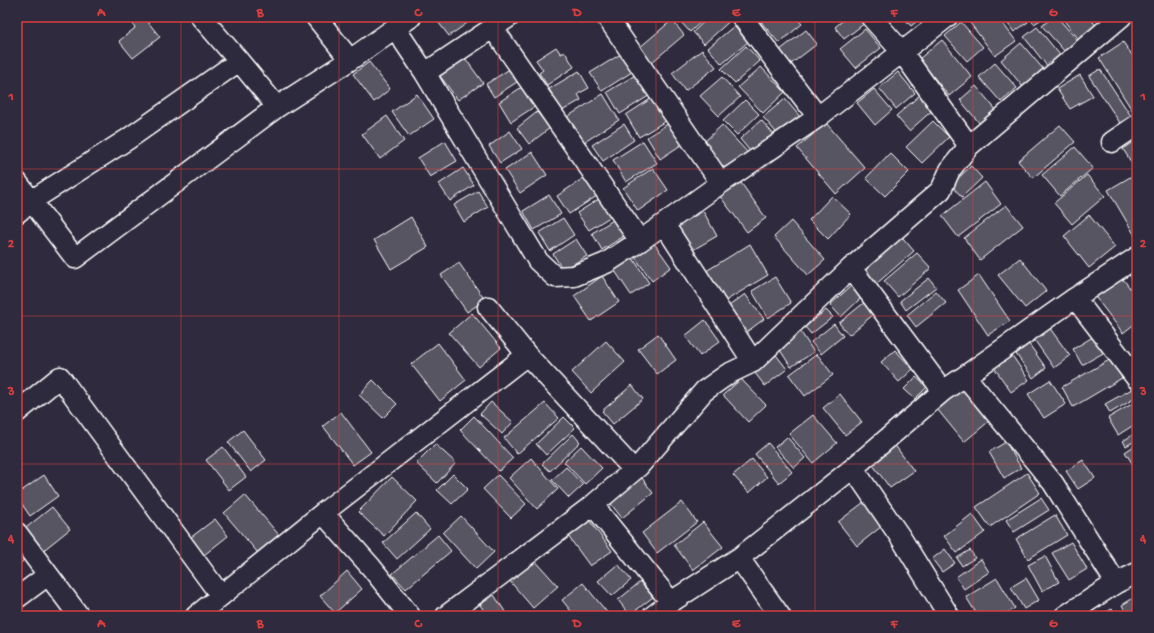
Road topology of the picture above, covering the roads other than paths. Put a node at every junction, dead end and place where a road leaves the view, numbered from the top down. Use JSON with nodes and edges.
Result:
{"nodes":[{"id":1,"x":201,"y":17,"type":"edge"},
{"id":2,"x":316,"y":17,"type":"edge"},
{"id":3,"x":411,"y":17,"type":"edge"},
{"id":4,"x":607,"y":17,"type":"edge"},
{"id":5,"x":742,"y":17,"type":"edge"},
{"id":6,"x":871,"y":17,"type":"edge"},
{"id":7,"x":947,"y":17,"type":"edge"},
{"id":8,"x":1121,"y":17,"type":"edge"},
{"id":9,"x":501,"y":22,"type":"edge"},
{"id":10,"x":395,"y":28,"type":"junction"},
{"id":11,"x":902,"y":52,"type":"junction"},
{"id":12,"x":350,"y":60,"type":"junction"},
{"id":13,"x":239,"y":61,"type":"junction"},
{"id":14,"x":425,"y":73,"type":"junction"},
{"id":15,"x":277,"y":107,"type":"junction"},
{"id":16,"x":818,"y":117,"type":"junction"},
{"id":17,"x":1137,"y":126,"type":"edge"},
{"id":18,"x":1112,"y":142,"type":"dead end"},
{"id":19,"x":969,"y":146,"type":"junction"},
{"id":20,"x":17,"y":182,"type":"edge"},
{"id":21,"x":721,"y":183,"type":"junction"},
{"id":22,"x":24,"y":207,"type":"edge"},
{"id":23,"x":664,"y":224,"type":"junction"},
{"id":24,"x":640,"y":242,"type":"junction"},
{"id":25,"x":1137,"y":257,"type":"edge"},
{"id":26,"x":851,"y":268,"type":"junction"},
{"id":27,"x":1075,"y":298,"type":"junction"},
{"id":28,"x":488,"y":307,"type":"dead end"},
{"id":29,"x":527,"y":355,"type":"junction"},
{"id":30,"x":753,"y":362,"type":"junction"},
{"id":31,"x":965,"y":376,"type":"junction"},
{"id":32,"x":1137,"y":379,"type":"edge"},
{"id":33,"x":943,"y":391,"type":"junction"},
{"id":34,"x":17,"y":412,"type":"edge"},
{"id":35,"x":853,"y":468,"type":"junction"},
{"id":36,"x":634,"y":470,"type":"junction"},
{"id":37,"x":592,"y":505,"type":"junction"},
{"id":38,"x":323,"y":513,"type":"junction"},
{"id":39,"x":17,"y":533,"type":"edge"},
{"id":40,"x":739,"y":558,"type":"junction"},
{"id":41,"x":1137,"y":573,"type":"edge"},
{"id":42,"x":48,"y":575,"type":"junction"},
{"id":43,"x":1116,"y":583,"type":"junction"},
{"id":44,"x":221,"y":596,"type":"junction"},
{"id":45,"x":17,"y":598,"type":"edge"},
{"id":46,"x":671,"y":602,"type":"junction"},
{"id":47,"x":79,"y":616,"type":"edge"},
{"id":48,"x":196,"y":616,"type":"edge"},
{"id":49,"x":410,"y":616,"type":"edge"},
{"id":50,"x":446,"y":616,"type":"edge"},
{"id":51,"x":653,"y":616,"type":"edge"},
{"id":52,"x":780,"y":616,"type":"edge"},
{"id":53,"x":949,"y":616,"type":"edge"},
{"id":54,"x":1065,"y":616,"type":"edge"}],
"edges":[{"from":1,"to":13,"type":"street"},
{"from":2,"to":12,"type":"street"},
{"from":3,"to":10,"type":"street"},
{"from":4,"to":21,"type":"street"},
{"from":5,"to":16,"type":"street"},
{"from":6,"to":11,"type":"street"},
{"from":7,"to":11,"type":"street"},
{"from":8,"to":19,"type":"street"},
{"from":9,"to":14,"type":"street"},
{"from":9,"to":24,"type":"street"},
{"from":10,"to":12,"type":"street"},
{"from":10,"to":14,"type":"street"},
{"from":11,"to":16,"type":"street"},
{"from":11,"to":19,"type":"street"},
{"from":12,"to":15,"type":"street"},
{"from":13,"to":15,"type":"street"},
{"from":13,"to":22,"type":"street"},
{"from":14,"to":24,"type":"street"},
{"from":15,"to":22,"type":"street"},
{"from":16,"to":21,"type":"street"},
{"from":17,"to":18,"type":"street"},
{"from":19,"to":26,"type":"street"},
{"from":20,"to":22,"type":"street"},
{"from":21,"to":23,"type":"street"},
{"from":23,"to":24,"type":"street"},
{"from":23,"to":30,"type":"street"},
{"from":25,"to":27,"type":"street"},
{"from":26,"to":30,"type":"street"},
{"from":26,"to":33,"type":"street"},
{"from":27,"to":31,"type":"street"},
{"from":27,"to":32,"type":"street"},
{"from":28,"to":29,"type":"street"},
{"from":29,"to":36,"type":"street"},
{"from":29,"to":38,"type":"street"},
{"from":30,"to":36,"type":"street"},
{"from":31,"to":33,"type":"street"},
{"from":31,"to":43,"type":"street"},
{"from":33,"to":35,"type":"street"},
{"from":34,"to":44,"type":"street"},
{"from":35,"to":40,"type":"street"},
{"from":35,"to":53,"type":"street"},
{"from":36,"to":37,"type":"street"},
{"from":37,"to":46,"type":"street"},
{"from":37,"to":50,"type":"street"},
{"from":38,"to":44,"type":"street"},
{"from":38,"to":49,"type":"street"},
{"from":39,"to":42,"type":"street"},
{"from":40,"to":46,"type":"street"},
{"from":40,"to":52,"type":"street"},
{"from":41,"to":43,"type":"street"},
{"from":42,"to":45,"type":"street"},
{"from":42,"to":47,"type":"street"},
{"from":43,"to":54,"type":"street"},
{"from":44,"to":48,"type":"street"},
{"from":46,"to":51,"type":"street"}]}
